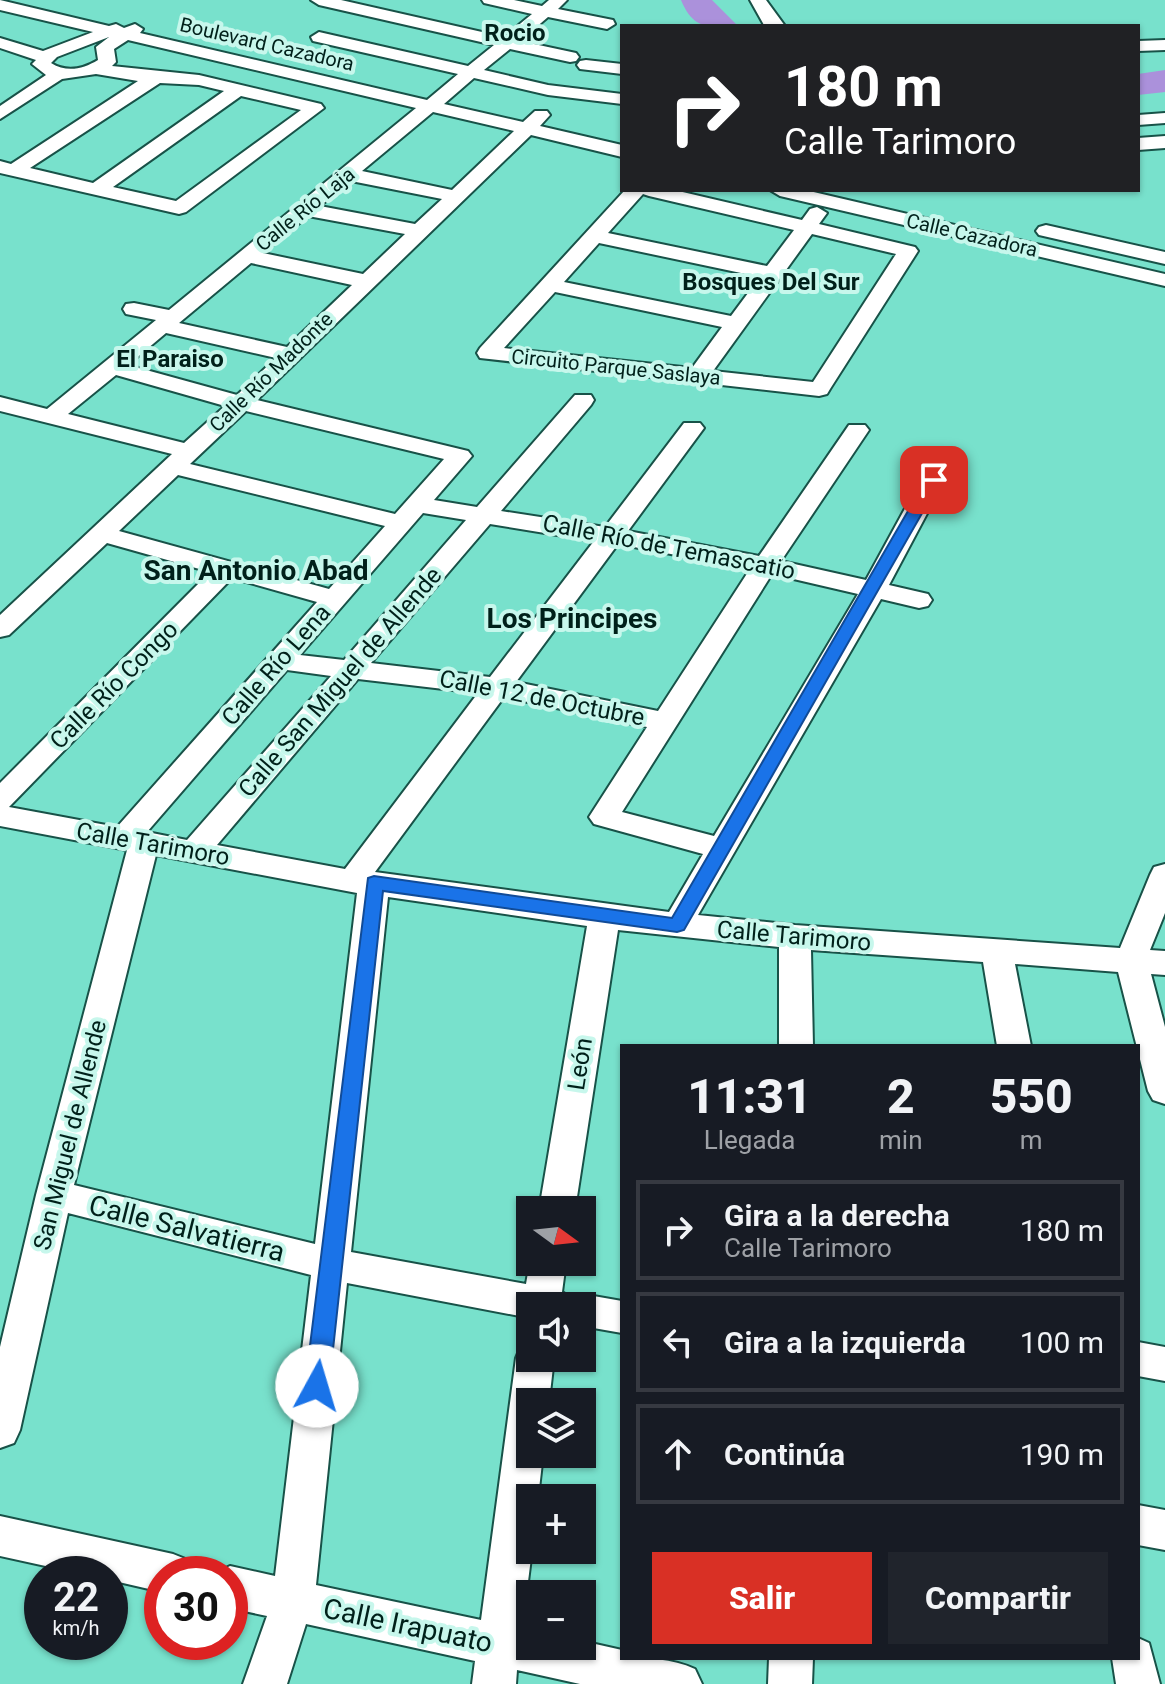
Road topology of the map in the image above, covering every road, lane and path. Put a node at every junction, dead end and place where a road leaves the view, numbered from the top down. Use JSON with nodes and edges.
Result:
{"nodes":[{"id":1,"x":42,"y":0,"type":"edge"},
{"id":2,"x":490,"y":0,"type":"edge"},
{"id":3,"x":758,"y":0,"type":"edge"},
{"id":4,"x":0,"y":5,"type":"edge"},
{"id":5,"x":552,"y":6,"type":"edge"},
{"id":6,"x":774,"y":24,"type":"edge"},
{"id":7,"x":128,"y":27,"type":"junction"},
{"id":8,"x":320,"y":28,"type":"edge"},
{"id":9,"x":608,"y":35,"type":"dead end"},
{"id":10,"x":0,"y":43,"type":"edge"},
{"id":11,"x":507,"y":43,"type":"junction"},
{"id":12,"x":1165,"y":45,"type":"edge"},
{"id":13,"x":1140,"y":46,"type":"edge"},
{"id":14,"x":53,"y":62,"type":"junction"},
{"id":15,"x":101,"y":65,"type":"junction"},
{"id":16,"x":620,"y":69,"type":"edge"},
{"id":17,"x":471,"y":72,"type":"junction"},
{"id":18,"x":155,"y":78,"type":"junction"},
{"id":19,"x":239,"y":89,"type":"junction"},
{"id":20,"x":438,"y":99,"type":"junction"},
{"id":21,"x":620,"y":99,"type":"edge"},
{"id":22,"x":0,"y":103,"type":"edge"},
{"id":23,"x":0,"y":114,"type":"edge"},
{"id":24,"x":1165,"y":118,"type":"edge"},
{"id":25,"x":414,"y":119,"type":"junction"},
{"id":26,"x":1140,"y":120,"type":"edge"},
{"id":27,"x":526,"y":128,"type":"junction"},
{"id":28,"x":620,"y":134,"type":"edge"},
{"id":29,"x":1165,"y":142,"type":"edge"},
{"id":30,"x":1140,"y":144,"type":"edge"},
{"id":31,"x":620,"y":151,"type":"edge"},
{"id":32,"x":7,"y":169,"type":"edge"},
{"id":33,"x":347,"y":174,"type":"junction"},
{"id":34,"x":97,"y":189,"type":"junction"},
{"id":35,"x":634,"y":192,"type":"edge"},
{"id":36,"x":657,"y":192,"type":"edge"},
{"id":37,"x":793,"y":192,"type":"edge"},
{"id":38,"x":874,"y":192,"type":"edge"},
{"id":39,"x":455,"y":196,"type":"junction"},
{"id":40,"x":837,"y":199,"type":"edge"},
{"id":41,"x":305,"y":209,"type":"junction"},
{"id":42,"x":808,"y":228,"type":"junction"},
{"id":43,"x":418,"y":231,"type":"junction"},
{"id":44,"x":594,"y":236,"type":"junction"},
{"id":45,"x":248,"y":256,"type":"junction"},
{"id":46,"x":1165,"y":258,"type":"edge"},
{"id":47,"x":774,"y":274,"type":"junction"},
{"id":48,"x":1165,"y":280,"type":"edge"},
{"id":49,"x":365,"y":281,"type":"junction"},
{"id":50,"x":550,"y":285,"type":"junction"},
{"id":51,"x":134,"y":309,"type":"dead end"},
{"id":52,"x":168,"y":321,"type":"junction"},
{"id":53,"x":737,"y":324,"type":"junction"},
{"id":54,"x":289,"y":354,"type":"junction"},
{"id":55,"x":112,"y":367,"type":"junction"},
{"id":56,"x":698,"y":376,"type":"junction"},
{"id":57,"x":583,"y":400,"type":"dead end"},
{"id":58,"x":241,"y":403,"type":"junction"},
{"id":59,"x":0,"y":404,"type":"edge"},
{"id":60,"x":51,"y":417,"type":"junction"},
{"id":61,"x":692,"y":428,"type":"dead end"},
{"id":62,"x":857,"y":430,"type":"dead end"},
{"id":63,"x":179,"y":459,"type":"junction"},
{"id":64,"x":944,"y":459,"type":"dead end"},
{"id":65,"x":485,"y":513,"type":"junction"},
{"id":66,"x":409,"y":514,"type":"junction"},
{"id":67,"x":100,"y":533,"type":"junction"},
{"id":68,"x":613,"y":534,"type":"junction"},
{"id":69,"x":766,"y":564,"type":"junction"},
{"id":70,"x":227,"y":569,"type":"junction"},
{"id":71,"x":873,"y":589,"type":"junction"},
{"id":72,"x":0,"y":598,"type":"edge"},
{"id":73,"x":334,"y":599,"type":"junction"},
{"id":74,"x":919,"y":600,"type":"dead end"},
{"id":75,"x":27,"y":603,"type":"junction"},
{"id":76,"x":0,"y":629,"type":"edge"},
{"id":77,"x":280,"y":661,"type":"junction"},
{"id":78,"x":352,"y":667,"type":"junction"},
{"id":79,"x":497,"y":687,"type":"junction"},
{"id":80,"x":665,"y":722,"type":"junction"},
{"id":81,"x":0,"y":800,"type":"edge"},
{"id":82,"x":0,"y":816,"type":"edge"},
{"id":83,"x":134,"y":840,"type":"junction"},
{"id":84,"x":722,"y":849,"type":"junction"},
{"id":85,"x":195,"y":851,"type":"junction"},
{"id":86,"x":1165,"y":875,"type":"edge"},
{"id":87,"x":363,"y":882,"type":"junction"},
{"id":88,"x":604,"y":917,"type":"junction"},
{"id":89,"x":677,"y":925,"type":"junction"},
{"id":90,"x":795,"y":937,"type":"junction"},
{"id":91,"x":997,"y":952,"type":"junction"},
{"id":92,"x":1131,"y":959,"type":"junction"},
{"id":93,"x":1165,"y":963,"type":"edge"},
{"id":94,"x":796,"y":1044,"type":"edge"},
{"id":95,"x":1014,"y":1044,"type":"edge"},
{"id":96,"x":1165,"y":1089,"type":"edge"},
{"id":97,"x":54,"y":1195,"type":"junction"},
{"id":98,"x":559,"y":1196,"type":"edge"},
{"id":99,"x":331,"y":1264,"type":"junction"},
{"id":100,"x":516,"y":1299,"type":"edge"},
{"id":101,"x":596,"y":1312,"type":"edge"},
{"id":102,"x":620,"y":1317,"type":"edge"},
{"id":103,"x":1140,"y":1359,"type":"edge"},
{"id":104,"x":1165,"y":1364,"type":"edge"},
{"id":105,"x":533,"y":1372,"type":"edge"},
{"id":106,"x":0,"y":1430,"type":"edge"},
{"id":107,"x":1140,"y":1525,"type":"edge"},
{"id":108,"x":1165,"y":1530,"type":"edge"},
{"id":109,"x":0,"y":1536,"type":"edge"},
{"id":110,"x":144,"y":1568,"type":"edge"},
{"id":111,"x":248,"y":1591,"type":"edge"},
{"id":112,"x":293,"y":1600,"type":"junction"},
{"id":113,"x":791,"y":1660,"type":"edge"},
{"id":114,"x":1134,"y":1660,"type":"edge"},
{"id":115,"x":497,"y":1665,"type":"edge"},
{"id":116,"x":265,"y":1684,"type":"edge"},
{"id":117,"x":680,"y":1684,"type":"edge"},
{"id":118,"x":790,"y":1684,"type":"edge"},
{"id":119,"x":1138,"y":1684,"type":"edge"}],
"edges":[{"from":1,"to":7,"type":"street","name":"Boulevard Cazadora"},
{"from":2,"to":5,"type":"street"},
{"from":3,"to":6,"type":"street"},
{"from":4,"to":7,"type":"street","name":"Boulevard Cazadora"},
{"from":5,"to":9,"type":"street"},
{"from":5,"to":11,"type":"street","name":"Calle Río Laja"},
{"from":7,"to":8,"type":"street","name":"Boulevard Cazadora"},
{"from":7,"to":14,"type":"street"},
{"from":7,"to":15,"type":"street"},
{"from":7,"to":20,"type":"street","name":"Boulevard Cazadora"},
{"from":8,"to":11,"type":"street"},
{"from":8,"to":17,"type":"street"},
{"from":8,"to":20,"type":"street"},
{"from":10,"to":14,"type":"street"},
{"from":11,"to":16,"type":"street"},
{"from":11,"to":17,"type":"street","name":"Calle Río Laja"},
{"from":12,"to":13,"type":"street"},
{"from":14,"to":15,"type":"street"},
{"from":14,"to":22,"type":"street"},
{"from":14,"to":23,"type":"street"},
{"from":15,"to":18,"type":"street"},
{"from":17,"to":20,"type":"street","name":"Calle Río Laja"},
{"from":17,"to":21,"type":"street"},
{"from":18,"to":19,"type":"street"},
{"from":18,"to":32,"type":"street"},
{"from":19,"to":34,"type":"street"},
{"from":19,"to":34,"type":"street"},
{"from":20,"to":25,"type":"street","name":"Calle Río Laja"},
{"from":20,"to":27,"type":"street"},
{"from":24,"to":26,"type":"street"},
{"from":25,"to":27,"type":"street"},
{"from":25,"to":33,"type":"street","name":"Calle Río Laja"},
{"from":27,"to":28,"type":"street"},
{"from":27,"to":31,"type":"street"},
{"from":27,"to":39,"type":"street","name":"Calle Río Madonte"},
{"from":29,"to":30,"type":"street"},
{"from":32,"to":34,"type":"street"},
{"from":33,"to":39,"type":"street"},
{"from":33,"to":41,"type":"street","name":"Calle Río Laja"},
{"from":35,"to":44,"type":"street","name":"Circuito Parque Saslaya"},
{"from":36,"to":42,"type":"street"},
{"from":37,"to":40,"type":"street","name":"Calle Cazadora"},
{"from":38,"to":46,"type":"street","name":"Calle Cazadora"},
{"from":39,"to":43,"type":"street","name":"Calle Río Madonte"},
{"from":40,"to":42,"type":"street"},
{"from":40,"to":48,"type":"street","name":"Calle Cazadora"},
{"from":41,"to":43,"type":"street"},
{"from":41,"to":45,"type":"street","name":"Calle Río Laja"},
{"from":42,"to":47,"type":"street"},
{"from":42,"to":56,"type":"street","name":"Circuito Parque Saslaya"},
{"from":43,"to":49,"type":"street","name":"Calle Río Madonte"},
{"from":44,"to":47,"type":"street"},
{"from":44,"to":50,"type":"street","name":"Circuito Parque Saslaya"},
{"from":45,"to":49,"type":"street"},
{"from":45,"to":52,"type":"street","name":"Calle Río Laja"},
{"from":47,"to":53,"type":"street"},
{"from":49,"to":54,"type":"street","name":"Calle Río Madonte"},
{"from":50,"to":53,"type":"street"},
{"from":50,"to":56,"type":"street","name":"Circuito Parque Saslaya"},
{"from":51,"to":52,"type":"street"},
{"from":52,"to":54,"type":"street"},
{"from":52,"to":55,"type":"street","name":"Calle Río Laja"},
{"from":53,"to":56,"type":"street"},
{"from":54,"to":58,"type":"street","name":"Calle Río Madonte"},
{"from":55,"to":58,"type":"street"},
{"from":55,"to":60,"type":"street","name":"Calle Río Laja"},
{"from":57,"to":65,"type":"street","name":"Calle San Miguel de Allende"},
{"from":58,"to":63,"type":"street","name":"Calle Río Madonte"},
{"from":58,"to":66,"type":"street","name":"Calle Río Lena"},
{"from":59,"to":60,"type":"street","name":"Calle Río de Temascatio"},
{"from":60,"to":63,"type":"street","name":"Calle Río de Temascatio"},
{"from":61,"to":68,"type":"street"},
{"from":62,"to":69,"type":"street"},
{"from":63,"to":66,"type":"street","name":"Calle Río de Temascatio"},
{"from":63,"to":67,"type":"street","name":"Calle Río Madonte"},
{"from":64,"to":71,"type":"street"},
{"from":65,"to":66,"type":"street","name":"Calle Río de Temascatio"},
{"from":65,"to":68,"type":"street","name":"Calle Río de Temascatio"},
{"from":65,"to":78,"type":"street","name":"Calle San Miguel de Allende"},
{"from":66,"to":73,"type":"street","name":"Calle Río Lena"},
{"from":67,"to":70,"type":"street"},
{"from":67,"to":75,"type":"street","name":"Calle Río Madonte"},
{"from":68,"to":69,"type":"street","name":"Calle Río de Temascatio"},
{"from":68,"to":79,"type":"street"},
{"from":69,"to":71,"type":"street","name":"Calle Río de Temascatio"},
{"from":69,"to":80,"type":"street"},
{"from":70,"to":73,"type":"street"},
{"from":70,"to":81,"type":"street","name":"Calle Río Congo"},
{"from":71,"to":74,"type":"street","name":"Calle Río de Temascatio"},
{"from":71,"to":84,"type":"street"},
{"from":72,"to":75,"type":"street"},
{"from":73,"to":77,"type":"street","name":"Calle Río Lena"},
{"from":75,"to":76,"type":"street","name":"Calle Río Madonte"},
{"from":77,"to":78,"type":"street","name":"Calle 12 de Octubre"},
{"from":77,"to":83,"type":"street","name":"Calle Río Lena"},
{"from":78,"to":79,"type":"street","name":"Calle 12 de Octubre"},
{"from":78,"to":85,"type":"street","name":"Calle San Miguel de Allende"},
{"from":79,"to":80,"type":"street","name":"Calle 12 de Octubre"},
{"from":79,"to":87,"type":"street"},
{"from":80,"to":84,"type":"street","name":"Calle 12 de Octubre"},
{"from":82,"to":83,"type":"street","name":"Calle Tarimoro"},
{"from":83,"to":85,"type":"street","name":"Calle Tarimoro"},
{"from":83,"to":97,"type":"street","name":"San Miguel de Allende"},
{"from":84,"to":89,"type":"street"},
{"from":85,"to":87,"type":"street","name":"Calle Tarimoro"},
{"from":86,"to":92,"type":"street"},
{"from":87,"to":88,"type":"street","name":"Calle Tarimoro"},
{"from":87,"to":99,"type":"street"},
{"from":88,"to":89,"type":"street","name":"Calle Tarimoro"},
{"from":88,"to":98,"type":"street","name":"León"},
{"from":89,"to":90,"type":"street","name":"Calle Tarimoro"},
{"from":90,"to":91,"type":"street","name":"Calle Tarimoro"},
{"from":90,"to":94,"type":"street"},
{"from":91,"to":92,"type":"street","name":"Calle Tarimoro"},
{"from":91,"to":95,"type":"street"},
{"from":92,"to":93,"type":"street","name":"Calle Tarimoro"},
{"from":92,"to":96,"type":"street"},
{"from":97,"to":99,"type":"street","name":"Calle Salvatierra"},
{"from":97,"to":106,"type":"street","name":"San Miguel de Allende"},
{"from":99,"to":100,"type":"street","name":"Calle Salvatierra"},
{"from":99,"to":112,"type":"street"},
{"from":101,"to":102,"type":"street"},
{"from":103,"to":104,"type":"street"},
{"from":105,"to":115,"type":"street"},
{"from":107,"to":108,"type":"street"},
{"from":109,"to":110,"type":"street"},
{"from":111,"to":112,"type":"street","name":"Calle Irapuato"},
{"from":112,"to":115,"type":"street","name":"Calle Irapuato"},
{"from":112,"to":116,"type":"street"},
{"from":113,"to":118,"type":"street"},
{"from":114,"to":119,"type":"street"},
{"from":115,"to":117,"type":"street","name":"Calle Irapuato"}]}
